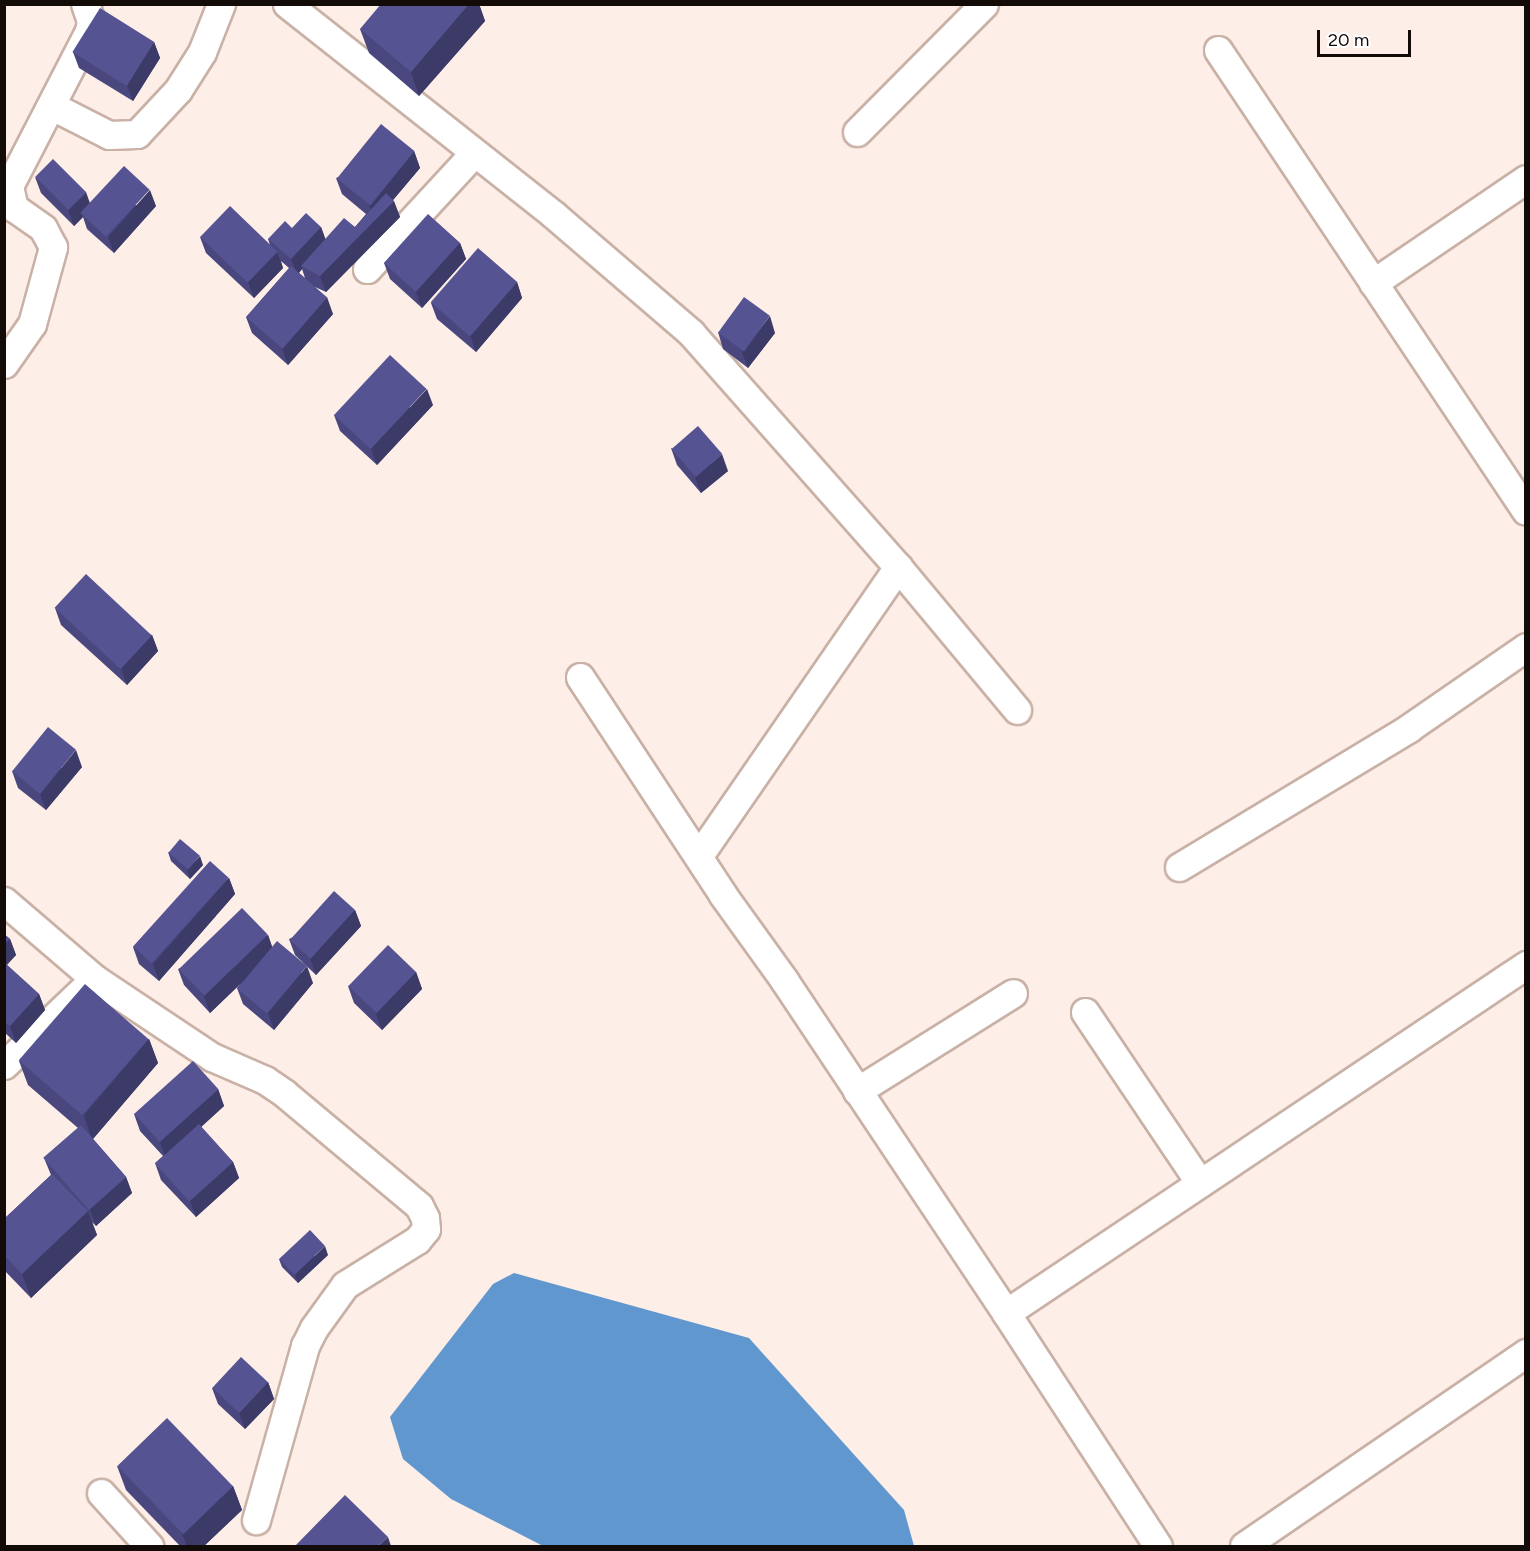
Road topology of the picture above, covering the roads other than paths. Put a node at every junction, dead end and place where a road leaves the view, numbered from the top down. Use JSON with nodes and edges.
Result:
{"nodes":[{"id":1,"x":85,"y":4,"type":"edge"},
{"id":2,"x":221,"y":4,"type":"edge"},
{"id":3,"x":288,"y":4,"type":"edge"},
{"id":4,"x":984,"y":4,"type":"edge"},
{"id":5,"x":1218,"y":50,"type":"dead end"},
{"id":6,"x":52,"y":106,"type":"junction"},
{"id":7,"x":857,"y":132,"type":"dead end"},
{"id":8,"x":473,"y":154,"type":"junction"},
{"id":9,"x":1526,"y":179,"type":"edge"},
{"id":10,"x":367,"y":268,"type":"dead end"},
{"id":11,"x":1372,"y":283,"type":"junction"},
{"id":12,"x":4,"y":364,"type":"edge"},
{"id":13,"x":1526,"y":511,"type":"edge"},
{"id":14,"x":898,"y":567,"type":"junction"},
{"id":15,"x":1526,"y":648,"type":"edge"},
{"id":16,"x":580,"y":677,"type":"dead end"},
{"id":17,"x":1017,"y":710,"type":"dead end"},
{"id":18,"x":700,"y":854,"type":"junction"},
{"id":19,"x":1179,"y":867,"type":"dead end"},
{"id":20,"x":4,"y":901,"type":"edge"},
{"id":21,"x":1526,"y":965,"type":"edge"},
{"id":22,"x":95,"y":979,"type":"junction"},
{"id":23,"x":1013,"y":993,"type":"dead end"},
{"id":24,"x":1085,"y":1011,"type":"dead end"},
{"id":25,"x":4,"y":1065,"type":"edge"},
{"id":26,"x":857,"y":1091,"type":"junction"},
{"id":27,"x":1200,"y":1183,"type":"junction"},
{"id":28,"x":1006,"y":1313,"type":"junction"},
{"id":29,"x":1526,"y":1353,"type":"edge"},
{"id":30,"x":101,"y":1493,"type":"dead end"},
{"id":31,"x":256,"y":1520,"type":"dead end"},
{"id":32,"x":149,"y":1546,"type":"edge"},
{"id":33,"x":1158,"y":1546,"type":"edge"},
{"id":34,"x":1244,"y":1546,"type":"edge"}],
"edges":[{"from":1,"to":6,"type":"street"},
{"from":2,"to":6,"type":"street"},
{"from":3,"to":8,"type":"street"},
{"from":4,"to":7,"type":"street"},
{"from":5,"to":11,"type":"street"},
{"from":6,"to":12,"type":"street"},
{"from":8,"to":10,"type":"street"},
{"from":8,"to":14,"type":"street"},
{"from":9,"to":11,"type":"street"},
{"from":11,"to":13,"type":"street"},
{"from":14,"to":17,"type":"street"},
{"from":14,"to":18,"type":"street"},
{"from":15,"to":19,"type":"street"},
{"from":16,"to":18,"type":"street"},
{"from":18,"to":26,"type":"street"},
{"from":20,"to":22,"type":"street"},
{"from":21,"to":27,"type":"street"},
{"from":22,"to":25,"type":"street"},
{"from":22,"to":31,"type":"street"},
{"from":23,"to":26,"type":"street"},
{"from":24,"to":27,"type":"street"},
{"from":26,"to":28,"type":"street"},
{"from":27,"to":28,"type":"street"},
{"from":28,"to":33,"type":"street"},
{"from":29,"to":34,"type":"street"},
{"from":30,"to":32,"type":"street"}]}
